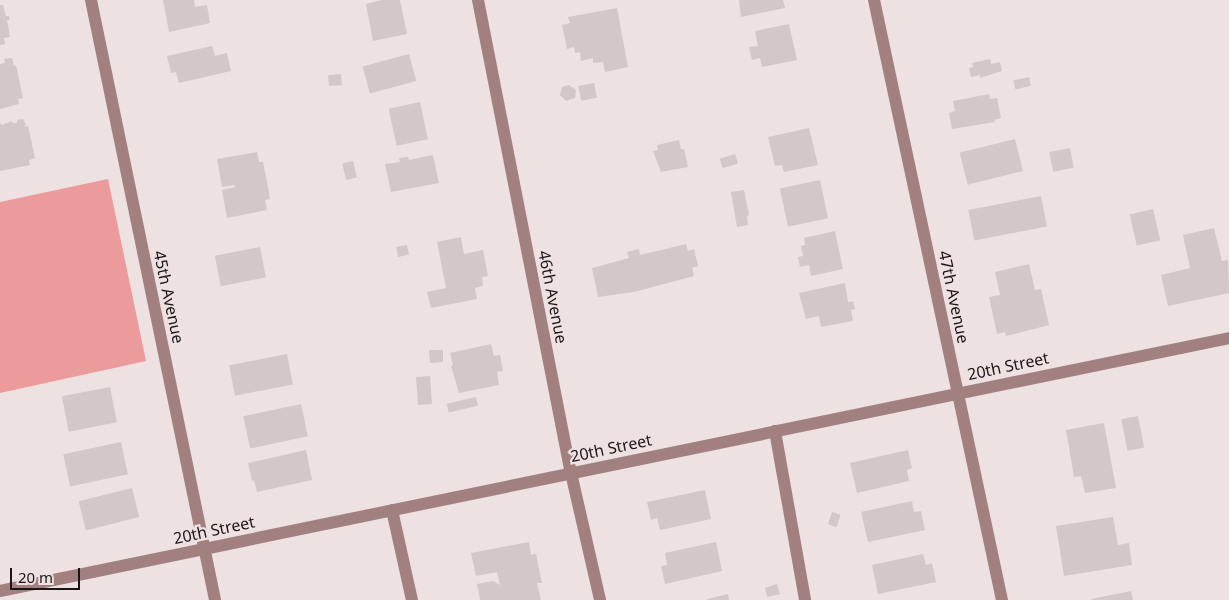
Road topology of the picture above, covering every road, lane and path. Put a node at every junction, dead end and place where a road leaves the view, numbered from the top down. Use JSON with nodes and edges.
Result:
{"nodes":[{"id":1,"x":91,"y":0,"type":"edge"},
{"id":2,"x":478,"y":0,"type":"edge"},
{"id":3,"x":874,"y":0,"type":"edge"},
{"id":4,"x":1229,"y":338,"type":"edge"},
{"id":5,"x":958,"y":393,"type":"junction"},
{"id":6,"x":775,"y":431,"type":"junction"},
{"id":7,"x":571,"y":473,"type":"junction"},
{"id":8,"x":392,"y":510,"type":"junction"},
{"id":9,"x":204,"y":548,"type":"junction"},
{"id":10,"x":0,"y":591,"type":"edge"},
{"id":11,"x":215,"y":600,"type":"edge"},
{"id":12,"x":412,"y":600,"type":"edge"},
{"id":13,"x":600,"y":600,"type":"edge"},
{"id":14,"x":805,"y":600,"type":"edge"},
{"id":15,"x":1002,"y":600,"type":"edge"}],
"edges":[{"from":1,"to":9,"type":"street","name":"45th Avenue"},
{"from":2,"to":7,"type":"street","name":"46th Avenue"},
{"from":3,"to":5,"type":"street","name":"47th Avenue"},
{"from":4,"to":5,"type":"street","name":"20th Street"},
{"from":5,"to":6,"type":"street","name":"20th Street"},
{"from":5,"to":15,"type":"street","name":"47th Avenue"},
{"from":6,"to":7,"type":"street","name":"20th Street"},
{"from":6,"to":14,"type":"street"},
{"from":7,"to":8,"type":"street","name":"20th Street"},
{"from":7,"to":13,"type":"street","name":"46th Avenue"},
{"from":8,"to":9,"type":"street","name":"20th Street"},
{"from":8,"to":12,"type":"street"},
{"from":9,"to":10,"type":"street","name":"20th Street"},
{"from":9,"to":11,"type":"street","name":"45th Avenue"}]}
